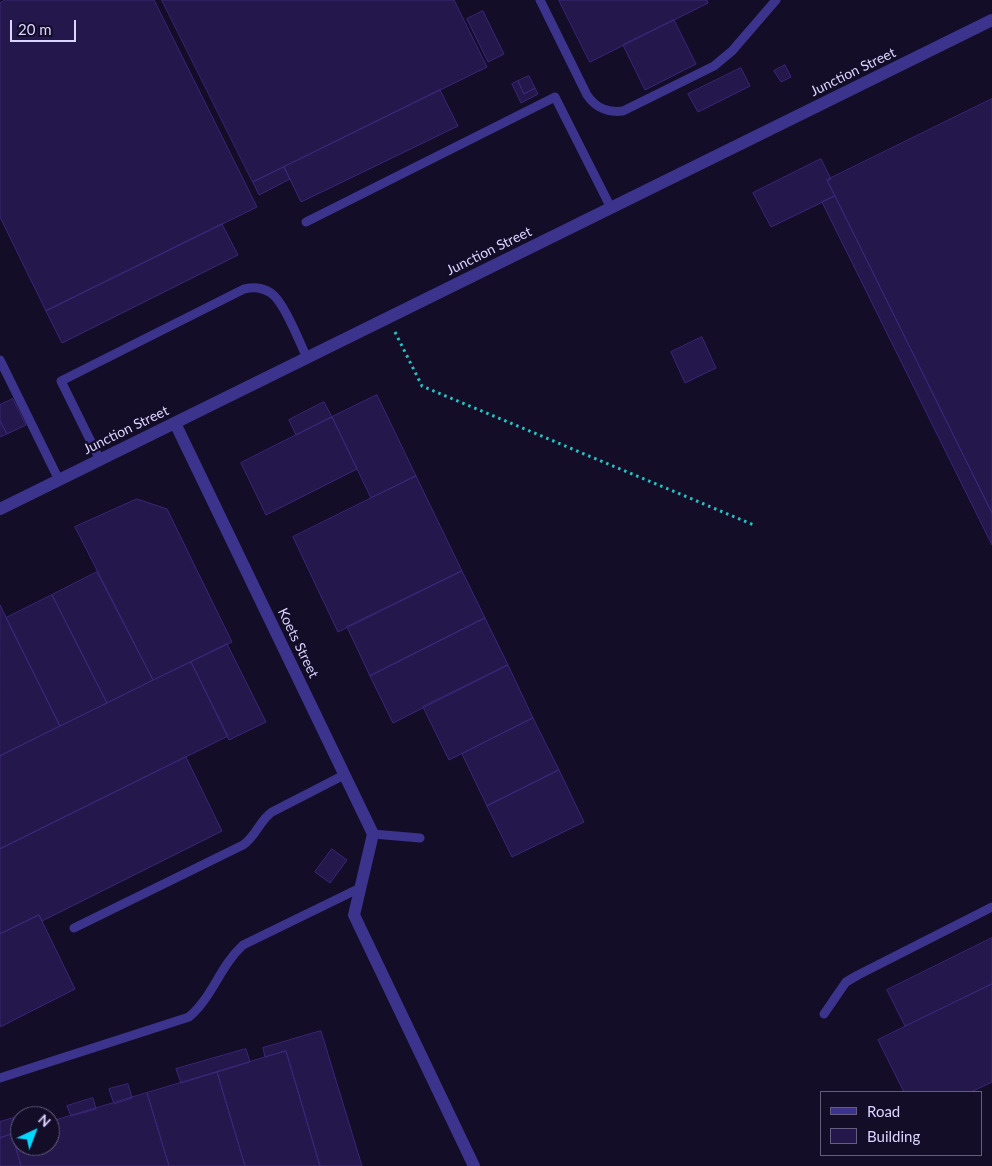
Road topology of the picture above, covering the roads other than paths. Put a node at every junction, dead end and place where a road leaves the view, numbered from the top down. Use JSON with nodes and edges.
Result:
{"nodes":[{"id":1,"x":540,"y":0,"type":"edge"},
{"id":2,"x":776,"y":0,"type":"edge"},
{"id":3,"x":992,"y":20,"type":"edge"},
{"id":4,"x":611,"y":208,"type":"junction"},
{"id":5,"x":306,"y":222,"type":"dead end"},
{"id":6,"x":308,"y":358,"type":"junction"},
{"id":7,"x":0,"y":360,"type":"edge"},
{"id":8,"x":174,"y":423,"type":"junction"},
{"id":9,"x":100,"y":460,"type":"junction"},
{"id":10,"x":59,"y":480,"type":"junction"},
{"id":11,"x":0,"y":509,"type":"edge"},
{"id":12,"x":344,"y":776,"type":"junction"},
{"id":13,"x":374,"y":834,"type":"junction"},
{"id":14,"x":420,"y":838,"type":"dead end"},
{"id":15,"x":360,"y":888,"type":"junction"},
{"id":16,"x":992,"y":907,"type":"edge"},
{"id":17,"x":74,"y":928,"type":"dead end"},
{"id":18,"x":824,"y":1014,"type":"dead end"},
{"id":19,"x":0,"y":1078,"type":"edge"},
{"id":20,"x":474,"y":1166,"type":"edge"}],
"edges":[{"from":1,"to":2,"type":"lane"},
{"from":3,"to":4,"type":"street","name":"Junction Street"},
{"from":4,"to":5,"type":"lane"},
{"from":4,"to":6,"type":"street","name":"Junction Street"},
{"from":6,"to":8,"type":"street","name":"Junction Street"},
{"from":6,"to":9,"type":"lane"},
{"from":7,"to":10,"type":"lane"},
{"from":8,"to":9,"type":"street","name":"Junction Street"},
{"from":8,"to":12,"type":"street","name":"Koets Street"},
{"from":9,"to":10,"type":"street","name":"Junction Street"},
{"from":10,"to":11,"type":"street","name":"Junction Street"},
{"from":12,"to":13,"type":"street","name":"Koets Street"},
{"from":12,"to":17,"type":"lane"},
{"from":13,"to":14,"type":"lane"},
{"from":13,"to":15,"type":"street"},
{"from":15,"to":19,"type":"lane"},
{"from":15,"to":20,"type":"street"},
{"from":16,"to":18,"type":"lane"}]}
